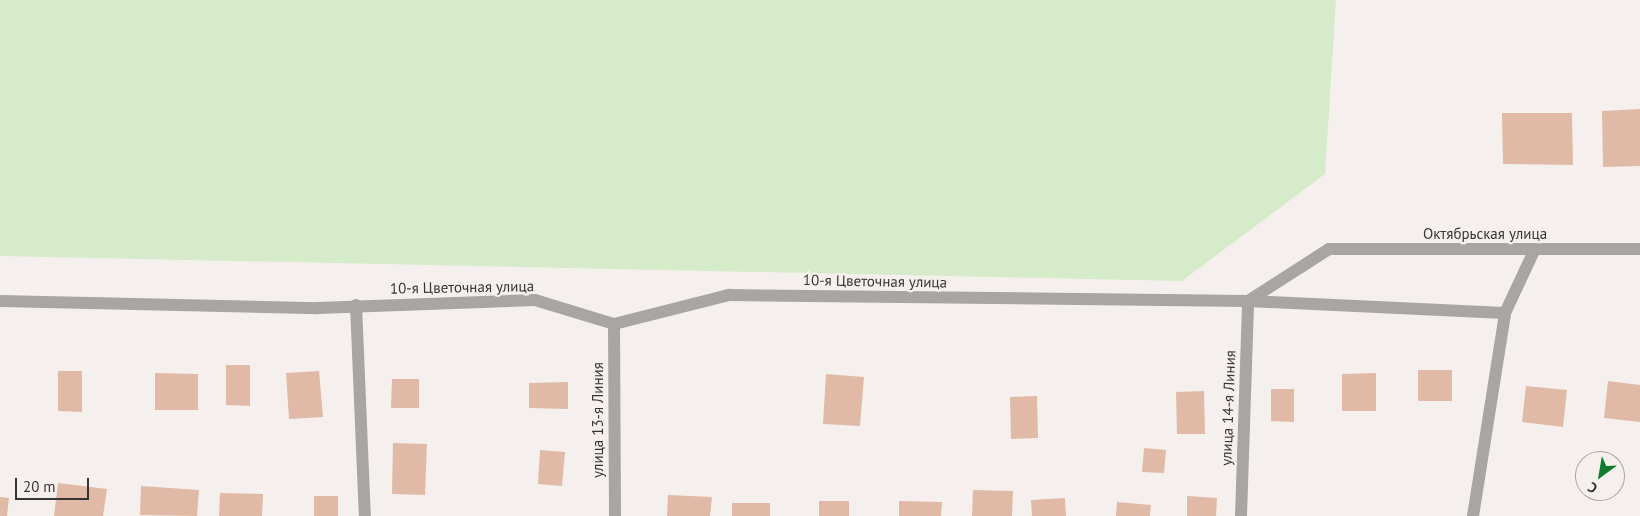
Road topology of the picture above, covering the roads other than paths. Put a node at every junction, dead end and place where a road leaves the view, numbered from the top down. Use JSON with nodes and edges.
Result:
{"nodes":[{"id":1,"x":1640,"y":249,"type":"edge"},
{"id":2,"x":1534,"y":251,"type":"junction"},
{"id":3,"x":0,"y":300,"type":"edge"},
{"id":4,"x":1248,"y":301,"type":"junction"},
{"id":5,"x":356,"y":305,"type":"junction"},
{"id":6,"x":1505,"y":313,"type":"junction"},
{"id":7,"x":614,"y":324,"type":"junction"},
{"id":8,"x":365,"y":516,"type":"edge"},
{"id":9,"x":615,"y":516,"type":"edge"},
{"id":10,"x":1241,"y":516,"type":"edge"},
{"id":11,"x":1472,"y":516,"type":"edge"}],
"edges":[{"from":1,"to":2,"type":"street","name":"Октябрьская улица"},
{"from":2,"to":4,"type":"street","name":"Октябрьская улица"},
{"from":2,"to":6,"type":"street"},
{"from":3,"to":5,"type":"street","name":"10-я Цветочная улица"},
{"from":4,"to":6,"type":"street","name":"10-я Цветочная улица"},
{"from":4,"to":7,"type":"street","name":"10-я Цветочная улица"},
{"from":4,"to":10,"type":"street","name":"улица 14-я Линия"},
{"from":5,"to":7,"type":"street","name":"10-я Цветочная улица"},
{"from":5,"to":8,"type":"street"},
{"from":6,"to":11,"type":"street"},
{"from":7,"to":9,"type":"street","name":"улица 13-я Линия"}]}
